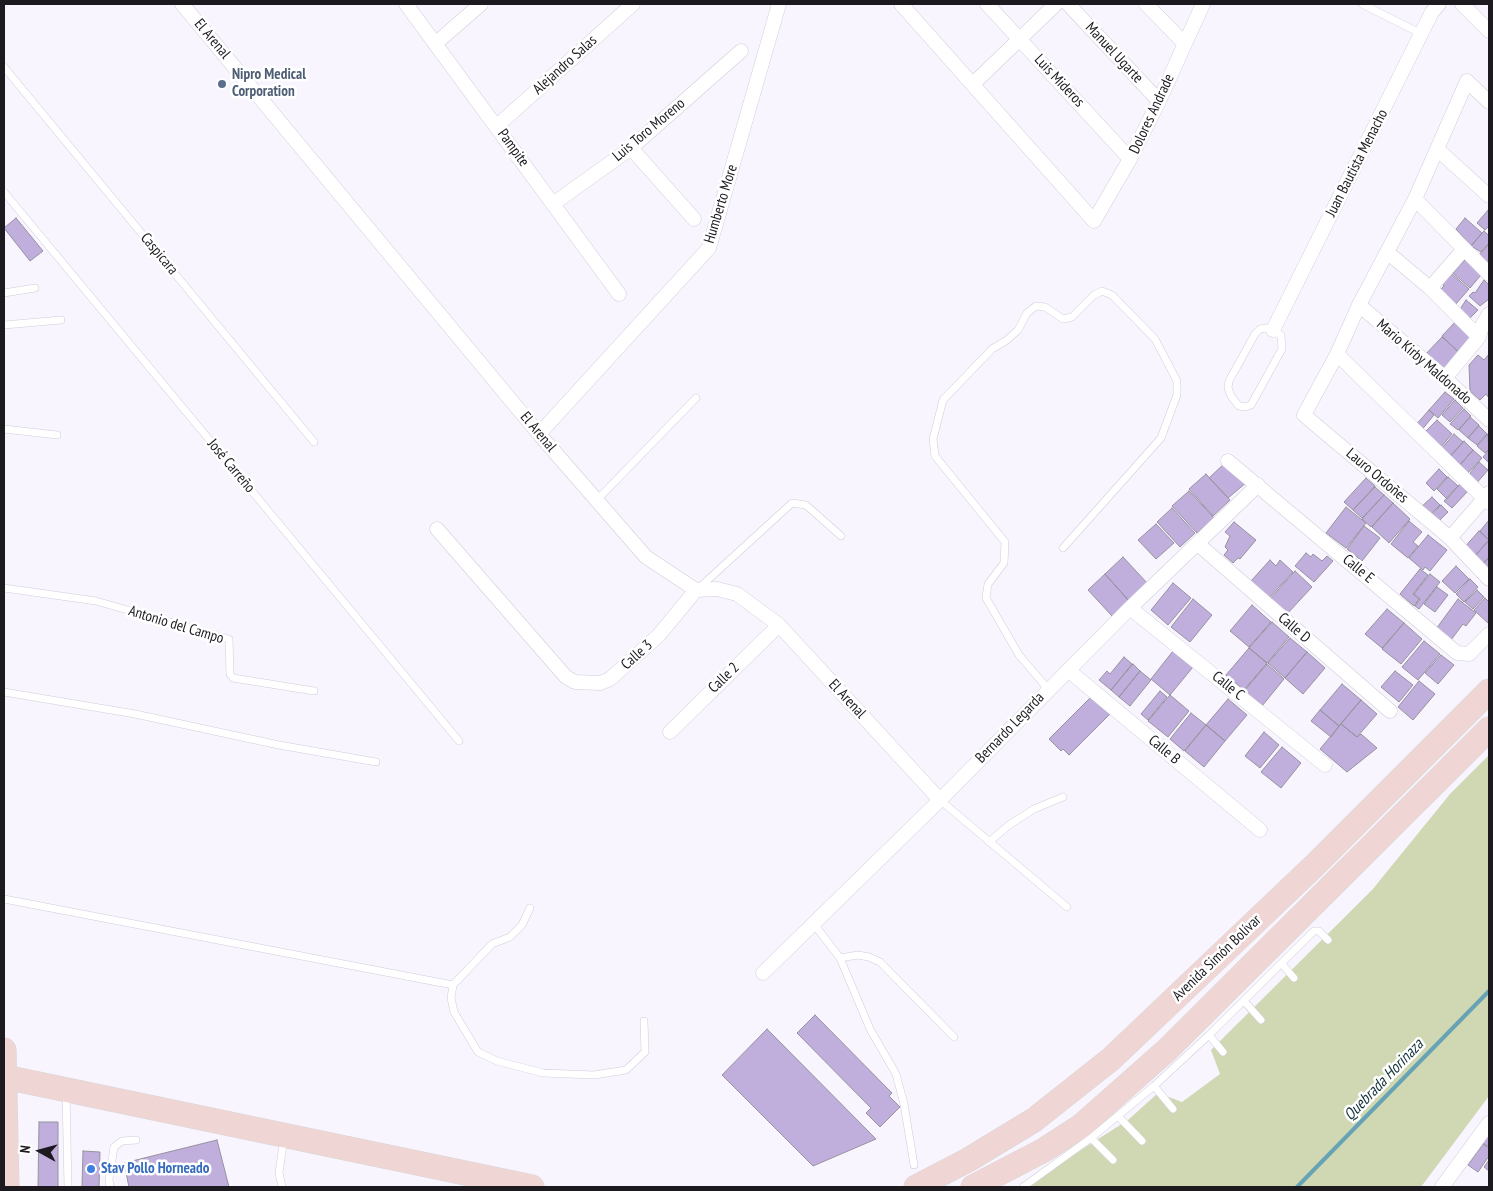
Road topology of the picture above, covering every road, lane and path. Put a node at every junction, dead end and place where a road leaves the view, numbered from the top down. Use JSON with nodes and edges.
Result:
{"nodes":[{"id":1,"x":182,"y":4,"type":"edge"},
{"id":2,"x":406,"y":4,"type":"edge"},
{"id":3,"x":481,"y":4,"type":"edge"},
{"id":4,"x":633,"y":4,"type":"edge"},
{"id":5,"x":779,"y":4,"type":"edge"},
{"id":6,"x":901,"y":4,"type":"edge"},
{"id":7,"x":988,"y":4,"type":"edge"},
{"id":8,"x":1056,"y":4,"type":"edge"},
{"id":9,"x":1068,"y":4,"type":"edge"},
{"id":10,"x":1146,"y":4,"type":"edge"},
{"id":11,"x":1203,"y":4,"type":"edge"},
{"id":12,"x":1362,"y":4,"type":"edge"},
{"id":13,"x":1439,"y":4,"type":"edge"},
{"id":14,"x":1462,"y":4,"type":"edge"},
{"id":15,"x":1489,"y":31,"type":"edge"},
{"id":16,"x":1422,"y":34,"type":"junction"},
{"id":17,"x":1020,"y":40,"type":"junction"},
{"id":18,"x":1184,"y":43,"type":"junction"},
{"id":19,"x":435,"y":44,"type":"junction"},
{"id":20,"x":741,"y":51,"type":"dead end"},
{"id":21,"x":4,"y":67,"type":"edge"},
{"id":22,"x":973,"y":84,"type":"junction"},
{"id":23,"x":1159,"y":102,"type":"junction"},
{"id":24,"x":1489,"y":102,"type":"edge"},
{"id":25,"x":497,"y":126,"type":"junction"},
{"id":26,"x":631,"y":148,"type":"junction"},
{"id":27,"x":1438,"y":149,"type":"junction"},
{"id":28,"x":1130,"y":159,"type":"junction"},
{"id":29,"x":4,"y":192,"type":"edge"},
{"id":30,"x":1489,"y":196,"type":"edge"},
{"id":31,"x":1415,"y":199,"type":"junction"},
{"id":32,"x":553,"y":204,"type":"junction"},
{"id":33,"x":694,"y":219,"type":"dead end"},
{"id":34,"x":1464,"y":249,"type":"junction"},
{"id":35,"x":1387,"y":252,"type":"junction"},
{"id":36,"x":1489,"y":274,"type":"edge"},
{"id":37,"x":35,"y":288,"type":"dead end"},
{"id":38,"x":1430,"y":288,"type":"junction"},
{"id":39,"x":4,"y":292,"type":"edge"},
{"id":40,"x":619,"y":294,"type":"dead end"},
{"id":41,"x":1359,"y":305,"type":"junction"},
{"id":42,"x":1489,"y":314,"type":"edge"},
{"id":43,"x":61,"y":320,"type":"dead end"},
{"id":44,"x":4,"y":324,"type":"edge"},
{"id":45,"x":1274,"y":326,"type":"junction"},
{"id":46,"x":1479,"y":337,"type":"junction"},
{"id":47,"x":1337,"y":354,"type":"junction"},
{"id":48,"x":1445,"y":378,"type":"junction"},
{"id":49,"x":696,"y":398,"type":"dead end"},
{"id":50,"x":1489,"y":420,"type":"edge"},
{"id":51,"x":4,"y":429,"type":"edge"},
{"id":52,"x":539,"y":434,"type":"junction"},
{"id":53,"x":57,"y":435,"type":"dead end"},
{"id":54,"x":314,"y":442,"type":"dead end"},
{"id":55,"x":1228,"y":461,"type":"dead end"},
{"id":56,"x":1258,"y":485,"type":"junction"},
{"id":57,"x":1488,"y":498,"type":"edge"},
{"id":58,"x":596,"y":501,"type":"junction"},
{"id":59,"x":437,"y":529,"type":"dead end"},
{"id":60,"x":841,"y":536,"type":"dead end"},
{"id":61,"x":1450,"y":538,"type":"junction"},
{"id":62,"x":1198,"y":544,"type":"junction"},
{"id":63,"x":1063,"y":548,"type":"dead end"},
{"id":64,"x":1489,"y":579,"type":"edge"},
{"id":65,"x":4,"y":588,"type":"edge"},
{"id":66,"x":696,"y":590,"type":"junction"},
{"id":67,"x":1130,"y":608,"type":"junction"},
{"id":68,"x":779,"y":625,"type":"junction"},
{"id":69,"x":1489,"y":634,"type":"edge"},
{"id":70,"x":1068,"y":670,"type":"junction"},
{"id":71,"x":1048,"y":689,"type":"junction"},
{"id":72,"x":314,"y":690,"type":"dead end"},
{"id":73,"x":1489,"y":691,"type":"edge"},
{"id":74,"x":4,"y":692,"type":"edge"},
{"id":75,"x":1390,"y":711,"type":"dead end"},
{"id":76,"x":1489,"y":729,"type":"edge"},
{"id":77,"x":670,"y":732,"type":"dead end"},
{"id":78,"x":459,"y":741,"type":"dead end"},
{"id":79,"x":376,"y":762,"type":"dead end"},
{"id":80,"x":1325,"y":765,"type":"dead end"},
{"id":81,"x":1063,"y":797,"type":"dead end"},
{"id":82,"x":940,"y":800,"type":"junction"},
{"id":83,"x":1260,"y":830,"type":"dead end"},
{"id":84,"x":988,"y":842,"type":"junction"},
{"id":85,"x":4,"y":899,"type":"edge"},
{"id":86,"x":1067,"y":907,"type":"dead end"},
{"id":87,"x":530,"y":908,"type":"dead end"},
{"id":88,"x":813,"y":923,"type":"junction"},
{"id":89,"x":1328,"y":940,"type":"dead end"},
{"id":90,"x":840,"y":958,"type":"junction"},
{"id":91,"x":1282,"y":964,"type":"junction"},
{"id":92,"x":764,"y":973,"type":"dead end"},
{"id":93,"x":1294,"y":978,"type":"dead end"},
{"id":94,"x":453,"y":984,"type":"junction"},
{"id":95,"x":1244,"y":1001,"type":"junction"},
{"id":96,"x":1261,"y":1020,"type":"dead end"},
{"id":97,"x":644,"y":1021,"type":"dead end"},
{"id":98,"x":1209,"y":1035,"type":"junction"},
{"id":99,"x":954,"y":1037,"type":"dead end"},
{"id":100,"x":4,"y":1050,"type":"edge"},
{"id":101,"x":1223,"y":1052,"type":"dead end"},
{"id":102,"x":5,"y":1077,"type":"junction"},
{"id":103,"x":1154,"y":1086,"type":"junction"},
{"id":104,"x":66,"y":1089,"type":"junction"},
{"id":105,"x":1173,"y":1109,"type":"dead end"},
{"id":106,"x":1118,"y":1116,"type":"junction"},
{"id":107,"x":1489,"y":1122,"type":"edge"},
{"id":108,"x":285,"y":1136,"type":"junction"},
{"id":109,"x":1091,"y":1138,"type":"junction"},
{"id":110,"x":136,"y":1140,"type":"dead end"},
{"id":111,"x":1142,"y":1141,"type":"dead end"},
{"id":112,"x":1113,"y":1160,"type":"dead end"},
{"id":113,"x":915,"y":1176,"type":"edge"},
{"id":114,"x":7,"y":1187,"type":"edge"},
{"id":115,"x":68,"y":1187,"type":"edge"},
{"id":116,"x":110,"y":1187,"type":"edge"},
{"id":117,"x":282,"y":1187,"type":"edge"},
{"id":118,"x":532,"y":1187,"type":"edge"},
{"id":119,"x":973,"y":1187,"type":"edge"},
{"id":120,"x":1023,"y":1187,"type":"edge"},
{"id":121,"x":1442,"y":1187,"type":"edge"}],
"edges":[{"from":1,"to":52,"type":"street","name":"El Arenal"},
{"from":2,"to":19,"type":"street","name":"Pampite"},
{"from":3,"to":19,"type":"street"},
{"from":4,"to":25,"type":"street","name":"Alejandro Salas"},
{"from":5,"to":52,"type":"street","name":"Humberto More"},
{"from":6,"to":22,"type":"street"},
{"from":7,"to":17,"type":"street","name":"Luis Mideros"},
{"from":8,"to":17,"type":"street"},
{"from":9,"to":23,"type":"street","name":"Manuel Ugarte"},
{"from":10,"to":18,"type":"street"},
{"from":11,"to":18,"type":"street","name":"Dolores Andrade"},
{"from":12,"to":16,"type":"lane"},
{"from":13,"to":16,"type":"street","name":"Juan Bautista Menacho"},
{"from":14,"to":15,"type":"street"},
{"from":16,"to":45,"type":"street","name":"Juan Bautista Menacho"},
{"from":17,"to":22,"type":"street"},
{"from":17,"to":28,"type":"street","name":"Luis Mideros"},
{"from":18,"to":23,"type":"street","name":"Dolores Andrade"},
{"from":19,"to":25,"type":"street","name":"Pampite"},
{"from":20,"to":26,"type":"street","name":"Luis Toro Moreno"},
{"from":21,"to":54,"type":"lane","name":"Caspicara"},
{"from":22,"to":28,"type":"street","name":"Dolores Andrade"},
{"from":23,"to":28,"type":"street","name":"Dolores Andrade"},
{"from":24,"to":27,"type":"street"},
{"from":25,"to":32,"type":"street","name":"Pampite"},
{"from":26,"to":32,"type":"street","name":"Luis Toro Moreno"},
{"from":26,"to":33,"type":"street"},
{"from":27,"to":30,"type":"street"},
{"from":27,"to":31,"type":"street"},
{"from":29,"to":78,"type":"lane","name":"José Carreño"},
{"from":31,"to":34,"type":"street"},
{"from":31,"to":35,"type":"street"},
{"from":32,"to":40,"type":"street","name":"Pampite"},
{"from":34,"to":36,"type":"street"},
{"from":34,"to":38,"type":"street"},
{"from":35,"to":38,"type":"street"},
{"from":35,"to":41,"type":"street"},
{"from":37,"to":39,"type":"lane"},
{"from":38,"to":46,"type":"street"},
{"from":41,"to":47,"type":"street"},
{"from":41,"to":48,"type":"street","name":"Mario Kirby Maldonado"},
{"from":42,"to":46,"type":"street"},
{"from":43,"to":44,"type":"lane"},
{"from":45,"to":45,"type":"lane"},
{"from":46,"to":48,"type":"street"},
{"from":47,"to":57,"type":"street"},
{"from":47,"to":61,"type":"street","name":"Lauro Ordoñes"},
{"from":48,"to":50,"type":"street","name":"Mario Kirby Maldonado"},
{"from":49,"to":58,"type":"lane"},
{"from":51,"to":53,"type":"lane"},
{"from":52,"to":58,"type":"street","name":"El Arenal"},
{"from":55,"to":56,"type":"street","name":"Calle E"},
{"from":56,"to":62,"type":"street","name":"Bernardo Legarda"},
{"from":56,"to":69,"type":"street","name":"Calle E"},
{"from":57,"to":61,"type":"street"},
{"from":58,"to":66,"type":"street","name":"El Arenal"},
{"from":59,"to":66,"type":"street","name":"Calle 3"},
{"from":60,"to":66,"type":"lane","name":"Calle 3"},
{"from":61,"to":64,"type":"street","name":"Lauro Ordoñes"},
{"from":62,"to":67,"type":"street","name":"Bernardo Legarda"},
{"from":62,"to":75,"type":"street","name":"Calle D"},
{"from":63,"to":71,"type":"lane"},
{"from":65,"to":72,"type":"lane","name":"Antonio del Campo"},
{"from":66,"to":68,"type":"street","name":"El Arenal"},
{"from":67,"to":70,"type":"street","name":"Bernardo Legarda"},
{"from":67,"to":80,"type":"street","name":"Calle C"},
{"from":68,"to":77,"type":"street","name":"Calle 2"},
{"from":68,"to":82,"type":"street","name":"El Arenal"},
{"from":70,"to":71,"type":"street","name":"Bernardo Legarda"},
{"from":70,"to":83,"type":"street","name":"Calle B"},
{"from":71,"to":82,"type":"street","name":"Bernardo Legarda"},
{"from":73,"to":113,"type":"highway","name":"Avenida Simón Bolívar"},
{"from":74,"to":79,"type":"lane"},
{"from":76,"to":119,"type":"highway","name":"Avenida Simón Bolívar"},
{"from":81,"to":84,"type":"lane"},
{"from":82,"to":84,"type":"lane"},
{"from":82,"to":88,"type":"street","name":"Bernardo Legarda"},
{"from":84,"to":86,"type":"lane"},
{"from":85,"to":94,"type":"lane"},
{"from":87,"to":94,"type":"lane"},
{"from":88,"to":90,"type":"lane"},
{"from":88,"to":92,"type":"street","name":"Bernardo Legarda"},
{"from":89,"to":91,"type":"lane"},
{"from":90,"to":99,"type":"lane"},
{"from":90,"to":113,"type":"lane"},
{"from":91,"to":93,"type":"lane"},
{"from":91,"to":95,"type":"lane"},
{"from":94,"to":97,"type":"lane"},
{"from":95,"to":96,"type":"lane"},
{"from":95,"to":98,"type":"lane"},
{"from":98,"to":101,"type":"lane"},
{"from":98,"to":103,"type":"lane"},
{"from":100,"to":102,"type":"highway"},
{"from":102,"to":104,"type":"highway"},
{"from":102,"to":114,"type":"highway"},
{"from":103,"to":105,"type":"lane"},
{"from":103,"to":106,"type":"lane"},
{"from":104,"to":108,"type":"highway"},
{"from":104,"to":115,"type":"lane"},
{"from":106,"to":109,"type":"lane"},
{"from":106,"to":111,"type":"lane"},
{"from":107,"to":121,"type":"street"},
{"from":108,"to":117,"type":"lane"},
{"from":108,"to":118,"type":"highway"},
{"from":109,"to":112,"type":"lane"},
{"from":109,"to":120,"type":"lane"},
{"from":110,"to":116,"type":"lane"}]}
